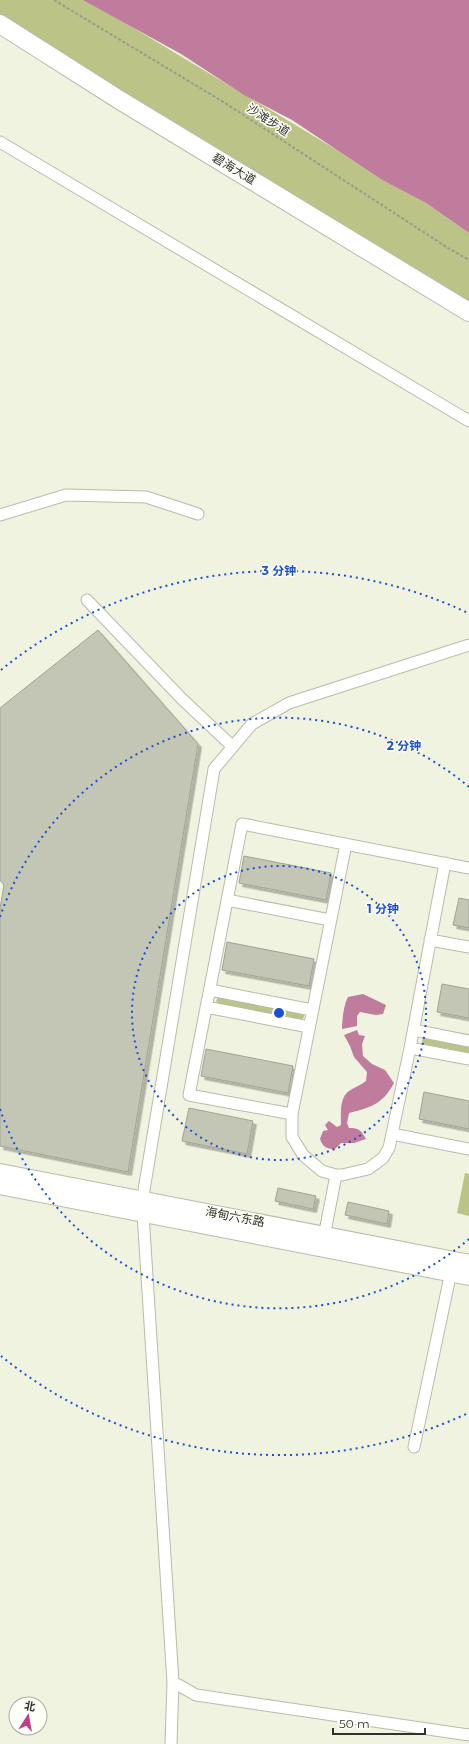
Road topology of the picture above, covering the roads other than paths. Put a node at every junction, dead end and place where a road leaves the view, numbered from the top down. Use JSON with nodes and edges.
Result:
{"nodes":[{"id":1,"x":0,"y":24,"type":"edge"},
{"id":2,"x":0,"y":32,"type":"edge"},
{"id":3,"x":0,"y":142,"type":"edge"},
{"id":4,"x":469,"y":312,"type":"edge"},
{"id":5,"x":469,"y":320,"type":"edge"},
{"id":6,"x":469,"y":421,"type":"edge"},
{"id":7,"x":198,"y":514,"type":"dead end"},
{"id":8,"x":0,"y":515,"type":"edge"},
{"id":9,"x":87,"y":600,"type":"dead end"},
{"id":10,"x":469,"y":645,"type":"edge"},
{"id":11,"x":232,"y":746,"type":"junction"},
{"id":12,"x":346,"y":844,"type":"junction"},
{"id":13,"x":445,"y":863,"type":"junction"},
{"id":14,"x":469,"y":868,"type":"edge"},
{"id":15,"x":227,"y":900,"type":"junction"},
{"id":16,"x":330,"y":920,"type":"junction"},
{"id":17,"x":430,"y":940,"type":"junction"},
{"id":18,"x":469,"y":947,"type":"edge"},
{"id":19,"x":210,"y":990,"type":"junction"},
{"id":20,"x":206,"y":1007,"type":"junction"},
{"id":21,"x":312,"y":1010,"type":"junction"},
{"id":22,"x":309,"y":1027,"type":"junction"},
{"id":23,"x":414,"y":1030,"type":"junction"},
{"id":24,"x":469,"y":1041,"type":"edge"},
{"id":25,"x":410,"y":1048,"type":"junction"},
{"id":26,"x":469,"y":1059,"type":"edge"},
{"id":27,"x":292,"y":1114,"type":"junction"},
{"id":28,"x":392,"y":1134,"type":"junction"},
{"id":29,"x":469,"y":1149,"type":"edge"},
{"id":30,"x":0,"y":1172,"type":"edge"},
{"id":31,"x":336,"y":1175,"type":"junction"},
{"id":32,"x":0,"y":1186,"type":"edge"},
{"id":33,"x":144,"y":1207,"type":"junction"},
{"id":34,"x":323,"y":1241,"type":"junction"},
{"id":35,"x":458,"y":1266,"type":"edge"},
{"id":36,"x":469,"y":1278,"type":"edge"},
{"id":37,"x":414,"y":1447,"type":"dead end"},
{"id":38,"x":173,"y":1682,"type":"junction"},
{"id":39,"x":469,"y":1735,"type":"edge"},
{"id":40,"x":171,"y":1744,"type":"edge"}],
"edges":[{"from":1,"to":4,"type":"main road","name":"碧海大道"},
{"from":2,"to":5,"type":"main road","name":"碧海大道"},
{"from":3,"to":6,"type":"street"},
{"from":7,"to":8,"type":"street"},
{"from":9,"to":11,"type":"street"},
{"from":10,"to":11,"type":"street"},
{"from":11,"to":33,"type":"street"},
{"from":12,"to":13,"type":"street"},
{"from":12,"to":15,"type":"street"},
{"from":12,"to":16,"type":"street"},
{"from":13,"to":14,"type":"street"},
{"from":13,"to":17,"type":"street"},
{"from":15,"to":16,"type":"street"},
{"from":15,"to":19,"type":"street"},
{"from":16,"to":21,"type":"street"},
{"from":17,"to":18,"type":"street"},
{"from":17,"to":23,"type":"street"},
{"from":19,"to":20,"type":"street"},
{"from":19,"to":21,"type":"street"},
{"from":20,"to":22,"type":"street"},
{"from":20,"to":27,"type":"street"},
{"from":21,"to":22,"type":"street"},
{"from":22,"to":27,"type":"street"},
{"from":23,"to":24,"type":"street"},
{"from":23,"to":25,"type":"street"},
{"from":25,"to":26,"type":"street"},
{"from":25,"to":28,"type":"street"},
{"from":27,"to":31,"type":"street"},
{"from":28,"to":29,"type":"street"},
{"from":28,"to":31,"type":"street"},
{"from":30,"to":33,"type":"main road","name":"海甸六东路"},
{"from":31,"to":34,"type":"street"},
{"from":32,"to":33,"type":"main road","name":"海甸六东路"},
{"from":33,"to":34,"type":"main road","name":"海甸六东路"},
{"from":33,"to":38,"type":"street"},
{"from":34,"to":35,"type":"main road","name":"海甸六东路"},
{"from":35,"to":36,"type":"main road","name":"海甸六东路"},
{"from":35,"to":37,"type":"street"},
{"from":38,"to":39,"type":"street"},
{"from":38,"to":40,"type":"street"}]}
